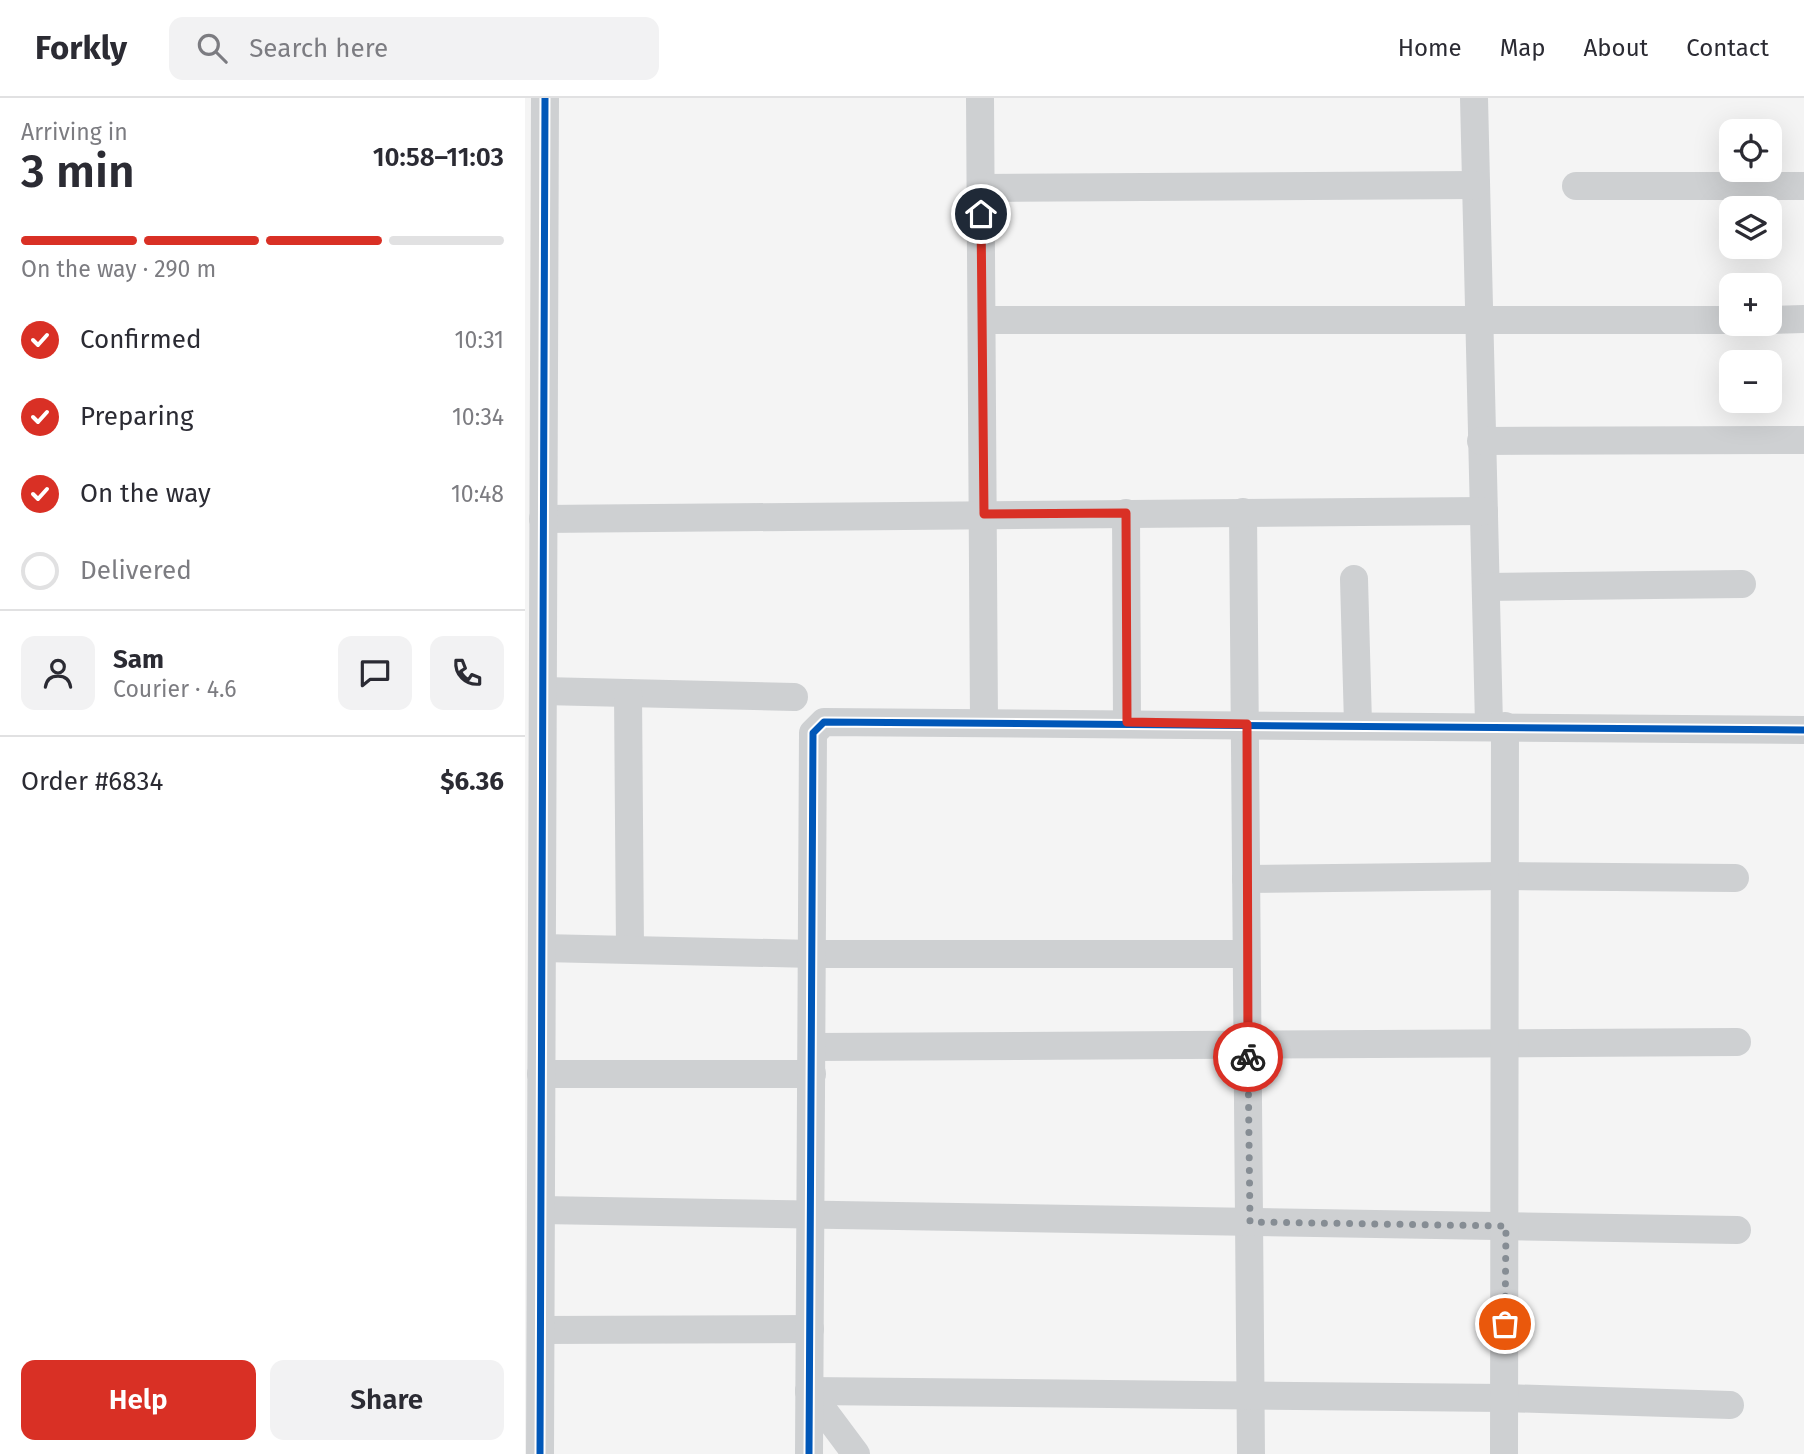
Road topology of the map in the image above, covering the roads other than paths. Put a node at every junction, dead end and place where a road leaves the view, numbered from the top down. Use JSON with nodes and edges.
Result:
{"nodes":[{"id":1,"x":545,"y":98,"type":"edge"},
{"id":2,"x":979,"y":98,"type":"edge"},
{"id":3,"x":1474,"y":98,"type":"edge"},
{"id":4,"x":1476,"y":185,"type":"junction"},
{"id":5,"x":1576,"y":186,"type":"dead end"},
{"id":6,"x":1804,"y":186,"type":"edge"},
{"id":7,"x":981,"y":188,"type":"junction"},
{"id":8,"x":534,"y":287,"type":"edge"},
{"id":9,"x":1804,"y":319,"type":"edge"},
{"id":10,"x":982,"y":320,"type":"junction"},
{"id":11,"x":1478,"y":320,"type":"junction"},
{"id":12,"x":1719,"y":320,"type":"edge"},
{"id":13,"x":1782,"y":320,"type":"edge"},
{"id":14,"x":534,"y":414,"type":"edge"},
{"id":15,"x":1804,"y":440,"type":"edge"},
{"id":16,"x":1481,"y":441,"type":"junction"},
{"id":17,"x":1484,"y":511,"type":"junction"},
{"id":18,"x":1243,"y":512,"type":"junction"},
{"id":19,"x":1126,"y":513,"type":"junction"},
{"id":20,"x":984,"y":514,"type":"junction"},
{"id":21,"x":537,"y":534,"type":"edge"},
{"id":22,"x":1354,"y":579,"type":"dead end"},
{"id":23,"x":1742,"y":584,"type":"dead end"},
{"id":24,"x":1486,"y":587,"type":"junction"},
{"id":25,"x":537,"y":675,"type":"edge"},
{"id":26,"x":628,"y":693,"type":"junction"},
{"id":27,"x":794,"y":697,"type":"dead end"},
{"id":28,"x":985,"y":722,"type":"junction"},
{"id":29,"x":1127,"y":722,"type":"junction"},
{"id":30,"x":1247,"y":724,"type":"junction"},
{"id":31,"x":1358,"y":724,"type":"junction"},
{"id":32,"x":1497,"y":726,"type":"junction"},
{"id":33,"x":1804,"y":730,"type":"edge"},
{"id":34,"x":534,"y":801,"type":"edge"},
{"id":35,"x":1506,"y":876,"type":"junction"},
{"id":36,"x":1735,"y":878,"type":"dead end"},
{"id":37,"x":1246,"y":879,"type":"junction"},
{"id":38,"x":536,"y":935,"type":"edge"},
{"id":39,"x":630,"y":949,"type":"junction"},
{"id":40,"x":813,"y":954,"type":"junction"},
{"id":41,"x":1247,"y":954,"type":"junction"},
{"id":42,"x":1737,"y":1042,"type":"dead end"},
{"id":43,"x":1505,"y":1043,"type":"junction"},
{"id":44,"x":1248,"y":1045,"type":"junction"},
{"id":45,"x":536,"y":1060,"type":"edge"},
{"id":46,"x":813,"y":1060,"type":"junction"},
{"id":47,"x":536,"y":1192,"type":"edge"},
{"id":48,"x":811,"y":1214,"type":"junction"},
{"id":49,"x":1250,"y":1222,"type":"junction"},
{"id":50,"x":1506,"y":1226,"type":"junction"},
{"id":51,"x":1737,"y":1230,"type":"dead end"},
{"id":52,"x":535,"y":1319,"type":"edge"},
{"id":53,"x":810,"y":1329,"type":"junction"},
{"id":54,"x":809,"y":1391,"type":"junction"},
{"id":55,"x":1252,"y":1395,"type":"junction"},
{"id":56,"x":1504,"y":1398,"type":"junction"},
{"id":57,"x":1730,"y":1405,"type":"dead end"},
{"id":58,"x":540,"y":1454,"type":"edge"},
{"id":59,"x":809,"y":1454,"type":"edge"},
{"id":60,"x":856,"y":1454,"type":"edge"},
{"id":61,"x":1251,"y":1454,"type":"edge"},
{"id":62,"x":1504,"y":1454,"type":"edge"}],
"edges":[{"from":1,"to":8,"type":"street"},
{"from":2,"to":7,"type":"street"},
{"from":3,"to":4,"type":"street"},
{"from":4,"to":7,"type":"street"},
{"from":4,"to":11,"type":"street"},
{"from":5,"to":6,"type":"street"},
{"from":7,"to":10,"type":"street"},
{"from":8,"to":14,"type":"street"},
{"from":9,"to":13,"type":"street"},
{"from":10,"to":11,"type":"street"},
{"from":10,"to":20,"type":"street"},
{"from":11,"to":12,"type":"street"},
{"from":11,"to":16,"type":"street"},
{"from":14,"to":21,"type":"street"},
{"from":15,"to":16,"type":"street"},
{"from":16,"to":17,"type":"street"},
{"from":17,"to":18,"type":"street"},
{"from":17,"to":24,"type":"street"},
{"from":18,"to":19,"type":"street"},
{"from":18,"to":30,"type":"street"},
{"from":19,"to":20,"type":"street"},
{"from":19,"to":29,"type":"street"},
{"from":20,"to":21,"type":"street"},
{"from":20,"to":28,"type":"street"},
{"from":21,"to":25,"type":"street"},
{"from":22,"to":31,"type":"street"},
{"from":23,"to":24,"type":"street"},
{"from":24,"to":32,"type":"street"},
{"from":25,"to":26,"type":"street"},
{"from":25,"to":34,"type":"street"},
{"from":26,"to":27,"type":"street"},
{"from":26,"to":39,"type":"street"},
{"from":28,"to":29,"type":"street"},
{"from":28,"to":40,"type":"street"},
{"from":29,"to":30,"type":"street"},
{"from":30,"to":31,"type":"street"},
{"from":30,"to":37,"type":"street"},
{"from":31,"to":32,"type":"street"},
{"from":32,"to":33,"type":"street"},
{"from":32,"to":35,"type":"street"},
{"from":34,"to":38,"type":"street"},
{"from":35,"to":36,"type":"street"},
{"from":35,"to":37,"type":"street"},
{"from":35,"to":43,"type":"street"},
{"from":37,"to":41,"type":"street"},
{"from":38,"to":39,"type":"street"},
{"from":38,"to":45,"type":"street"},
{"from":39,"to":40,"type":"street"},
{"from":40,"to":41,"type":"street"},
{"from":40,"to":46,"type":"street"},
{"from":41,"to":44,"type":"street"},
{"from":42,"to":43,"type":"street"},
{"from":43,"to":44,"type":"street"},
{"from":43,"to":50,"type":"street"},
{"from":44,"to":46,"type":"street"},
{"from":44,"to":49,"type":"street"},
{"from":45,"to":46,"type":"street"},
{"from":45,"to":47,"type":"street"},
{"from":46,"to":48,"type":"street"},
{"from":47,"to":48,"type":"street"},
{"from":47,"to":52,"type":"street"},
{"from":48,"to":49,"type":"street"},
{"from":48,"to":53,"type":"street"},
{"from":49,"to":50,"type":"street"},
{"from":49,"to":55,"type":"street"},
{"from":50,"to":51,"type":"street"},
{"from":50,"to":56,"type":"street"},
{"from":52,"to":53,"type":"street"},
{"from":52,"to":58,"type":"street"},
{"from":53,"to":54,"type":"street"},
{"from":54,"to":55,"type":"street"},
{"from":54,"to":59,"type":"street"},
{"from":54,"to":60,"type":"street"},
{"from":55,"to":56,"type":"street"},
{"from":55,"to":61,"type":"street"},
{"from":56,"to":57,"type":"street"},
{"from":56,"to":62,"type":"street"}]}
